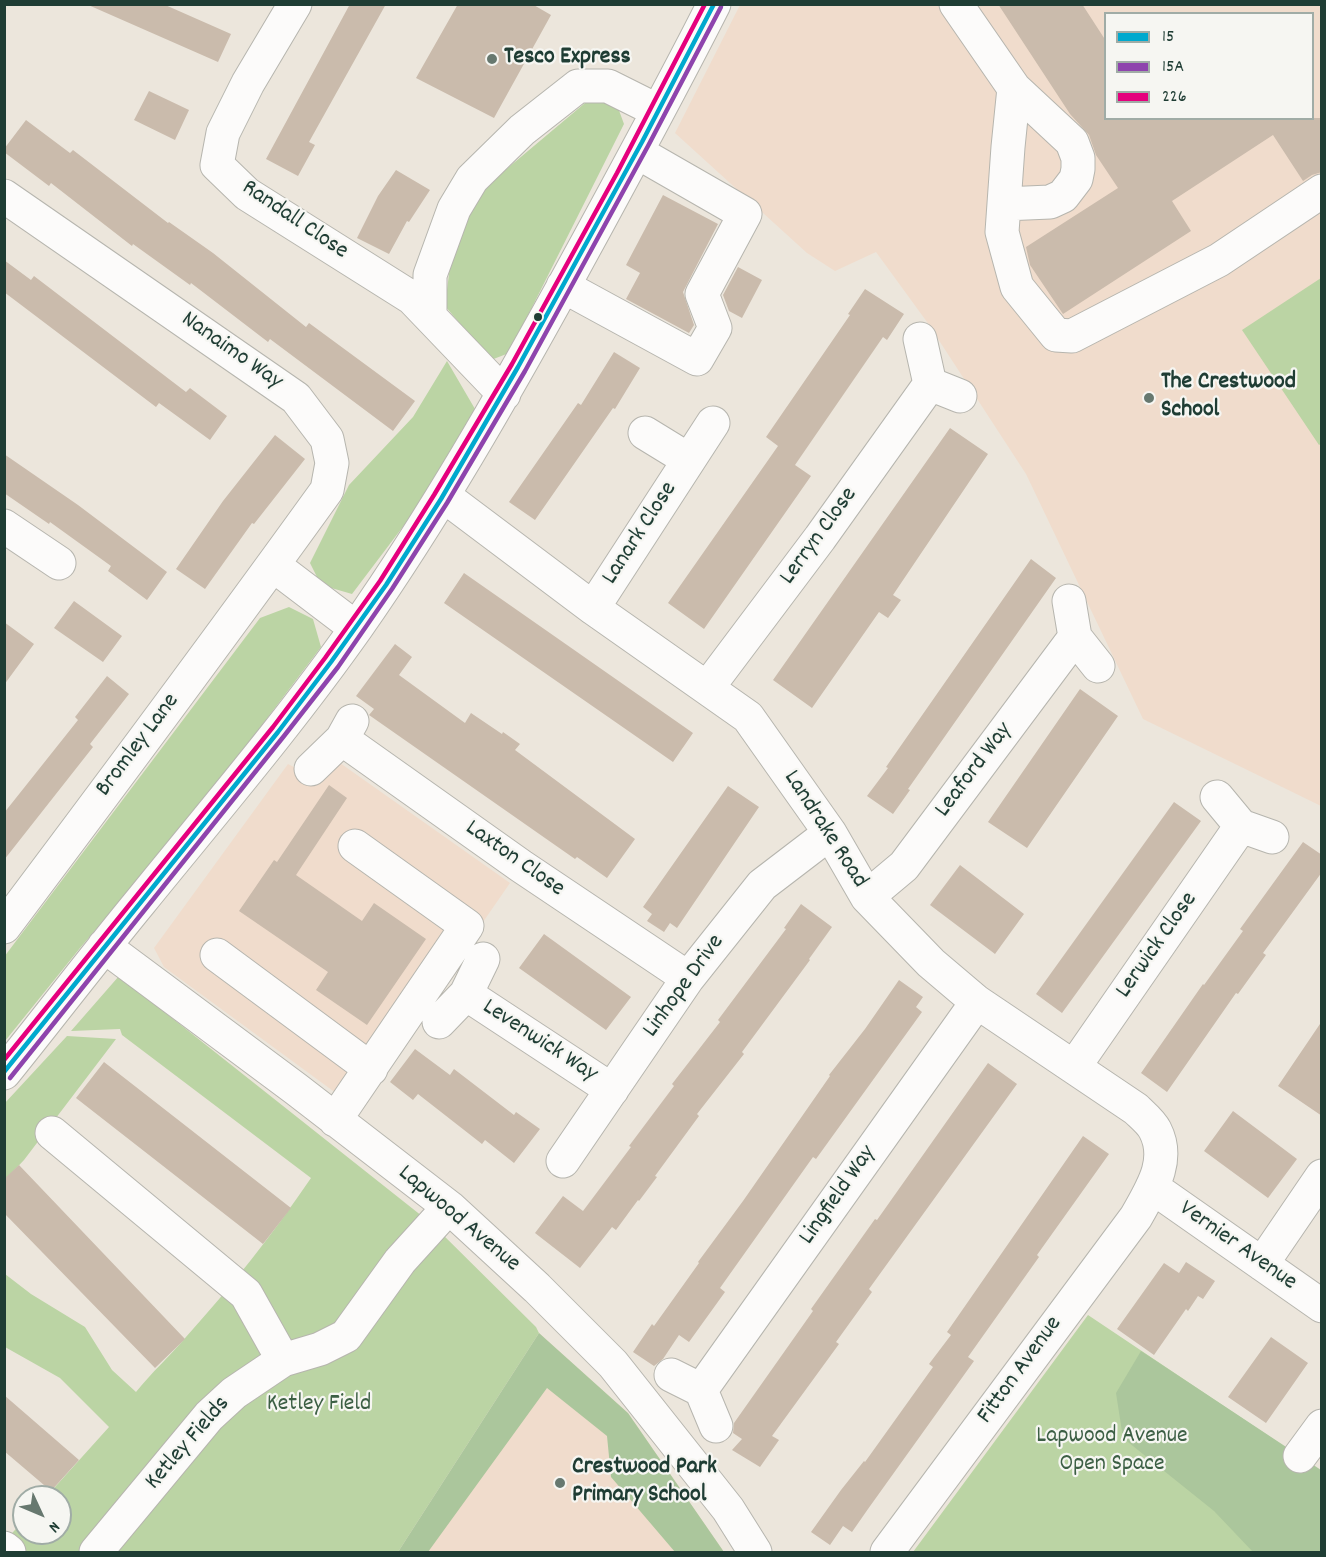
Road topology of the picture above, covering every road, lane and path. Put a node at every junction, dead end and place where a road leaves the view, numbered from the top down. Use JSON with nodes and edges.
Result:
{"nodes":[{"id":1,"x":714,"y":4,"type":"edge"},
{"id":2,"x":957,"y":4,"type":"edge"},
{"id":3,"x":288,"y":6,"type":"edge"},
{"id":4,"x":1014,"y":88,"type":"junction"},
{"id":5,"x":658,"y":111,"type":"junction"},
{"id":6,"x":637,"y":152,"type":"junction"},
{"id":7,"x":1322,"y":191,"type":"edge"},
{"id":8,"x":4,"y":196,"type":"edge"},
{"id":9,"x":1004,"y":204,"type":"junction"},
{"id":10,"x":563,"y":286,"type":"junction"},
{"id":11,"x":430,"y":316,"type":"junction"},
{"id":12,"x":920,"y":339,"type":"dead end"},
{"id":13,"x":930,"y":384,"type":"junction"},
{"id":14,"x":504,"y":394,"type":"junction"},
{"id":15,"x":960,"y":396,"type":"dead end"},
{"id":16,"x":713,"y":423,"type":"dead end"},
{"id":17,"x":645,"y":433,"type":"dead end"},
{"id":18,"x":689,"y":460,"type":"junction"},
{"id":19,"x":444,"y":496,"type":"junction"},
{"id":20,"x":10,"y":541,"type":"edge"},
{"id":21,"x":59,"y":563,"type":"dead end"},
{"id":22,"x":273,"y":565,"type":"junction"},
{"id":23,"x":1069,"y":601,"type":"dead end"},
{"id":24,"x":593,"y":608,"type":"junction"},
{"id":25,"x":356,"y":628,"type":"junction"},
{"id":26,"x":1075,"y":637,"type":"junction"},
{"id":27,"x":1098,"y":666,"type":"dead end"},
{"id":28,"x":708,"y":687,"type":"junction"},
{"id":29,"x":311,"y":769,"type":"dead end"},
{"id":30,"x":1217,"y":797,"type":"dead end"},
{"id":31,"x":1241,"y":826,"type":"junction"},
{"id":32,"x":830,"y":833,"type":"junction"},
{"id":33,"x":1272,"y":837,"type":"dead end"},
{"id":34,"x":355,"y":846,"type":"dead end"},
{"id":35,"x":867,"y":897,"type":"junction"},
{"id":36,"x":4,"y":927,"type":"edge"},
{"id":37,"x":104,"y":946,"type":"junction"},
{"id":38,"x":217,"y":955,"type":"dead end"},
{"id":39,"x":483,"y":959,"type":"dead end"},
{"id":40,"x":688,"y":978,"type":"junction"},
{"id":41,"x":466,"y":994,"type":"junction"},
{"id":42,"x":977,"y":1002,"type":"junction"},
{"id":43,"x":439,"y":1022,"type":"dead end"},
{"id":44,"x":1074,"y":1066,"type":"junction"},
{"id":45,"x":371,"y":1069,"type":"junction"},
{"id":46,"x":4,"y":1073,"type":"edge"},
{"id":47,"x":612,"y":1090,"type":"junction"},
{"id":48,"x":335,"y":1120,"type":"junction"},
{"id":49,"x":52,"y":1133,"type":"dead end"},
{"id":50,"x":563,"y":1161,"type":"dead end"},
{"id":51,"x":1322,"y":1176,"type":"edge"},
{"id":52,"x":1152,"y":1187,"type":"junction"},
{"id":53,"x":449,"y":1207,"type":"junction"},
{"id":54,"x":1262,"y":1264,"type":"junction"},
{"id":55,"x":1322,"y":1306,"type":"edge"},
{"id":56,"x":283,"y":1360,"type":"junction"},
{"id":57,"x":671,"y":1375,"type":"dead end"},
{"id":58,"x":701,"y":1390,"type":"junction"},
{"id":59,"x":716,"y":1426,"type":"dead end"},
{"id":60,"x":1321,"y":1428,"type":"edge"},
{"id":61,"x":1300,"y":1456,"type":"dead end"},
{"id":62,"x":4,"y":1548,"type":"edge"},
{"id":63,"x":9,"y":1552,"type":"edge"},
{"id":64,"x":96,"y":1552,"type":"edge"},
{"id":65,"x":755,"y":1552,"type":"edge"},
{"id":66,"x":887,"y":1552,"type":"edge"}],
"edges":[{"from":1,"to":5,"type":"street"},
{"from":2,"to":4,"type":"street"},
{"from":3,"to":11,"type":"street","name":"Randall Close"},
{"from":4,"to":9,"type":"street"},
{"from":4,"to":9,"type":"street"},
{"from":5,"to":6,"type":"street"},
{"from":5,"to":11,"type":"street"},
{"from":6,"to":10,"type":"street"},
{"from":6,"to":10,"type":"street"},
{"from":7,"to":9,"type":"street"},
{"from":8,"to":22,"type":"street","name":"Nanaimo Way"},
{"from":10,"to":14,"type":"street"},
{"from":11,"to":14,"type":"street","name":"Randall Close"},
{"from":12,"to":13,"type":"street"},
{"from":13,"to":15,"type":"street"},
{"from":13,"to":28,"type":"street","name":"Lerryn Close"},
{"from":14,"to":19,"type":"street"},
{"from":16,"to":18,"type":"street","name":"Lanark Close"},
{"from":17,"to":18,"type":"street","name":"Lanark Close"},
{"from":18,"to":24,"type":"street","name":"Lanark Close"},
{"from":19,"to":24,"type":"street","name":"Landrake Road"},
{"from":19,"to":25,"type":"street"},
{"from":20,"to":21,"type":"street"},
{"from":22,"to":25,"type":"street"},
{"from":22,"to":36,"type":"street","name":"Bromley Lane"},
{"from":23,"to":26,"type":"street"},
{"from":24,"to":28,"type":"street","name":"Landrake Road"},
{"from":25,"to":37,"type":"street"},
{"from":26,"to":27,"type":"street"},
{"from":26,"to":35,"type":"street","name":"Leaford Way"},
{"from":28,"to":32,"type":"street","name":"Landrake Road"},
{"from":29,"to":40,"type":"street","name":"Laxton Close"},
{"from":30,"to":31,"type":"street"},
{"from":31,"to":33,"type":"street"},
{"from":31,"to":44,"type":"street","name":"Lerwick Close"},
{"from":32,"to":35,"type":"street","name":"Landrake Road"},
{"from":32,"to":40,"type":"street","name":"Linhope Drive"},
{"from":34,"to":45,"type":"street"},
{"from":35,"to":42,"type":"street","name":"Landrake Road"},
{"from":37,"to":46,"type":"street"},
{"from":37,"to":48,"type":"street","name":"Lapwood Avenue"},
{"from":38,"to":45,"type":"street"},
{"from":39,"to":41,"type":"street","name":"Levenwick Way"},
{"from":40,"to":47,"type":"street","name":"Linhope Drive"},
{"from":41,"to":43,"type":"street","name":"Levenwick Way"},
{"from":41,"to":47,"type":"street","name":"Levenwick Way"},
{"from":42,"to":44,"type":"street","name":"Landrake Road"},
{"from":42,"to":58,"type":"street","name":"Lingfield Way"},
{"from":44,"to":52,"type":"street","name":"Landrake Road"},
{"from":45,"to":48,"type":"street"},
{"from":47,"to":50,"type":"street","name":"Linhope Drive"},
{"from":48,"to":53,"type":"street","name":"Lapwood Avenue"},
{"from":49,"to":56,"type":"street"},
{"from":51,"to":54,"type":"street"},
{"from":52,"to":54,"type":"street","name":"Vernier Avenue"},
{"from":52,"to":66,"type":"street","name":"Fitton Avenue"},
{"from":53,"to":56,"type":"street","name":"Ketley Fields"},
{"from":53,"to":65,"type":"street","name":"Lapwood Avenue"},
{"from":54,"to":55,"type":"street","name":"Vernier Avenue"},
{"from":56,"to":64,"type":"street","name":"Ketley Fields"},
{"from":57,"to":58,"type":"street"},
{"from":58,"to":59,"type":"street"},
{"from":60,"to":61,"type":"street"},
{"from":62,"to":63,"type":"street"}]}
